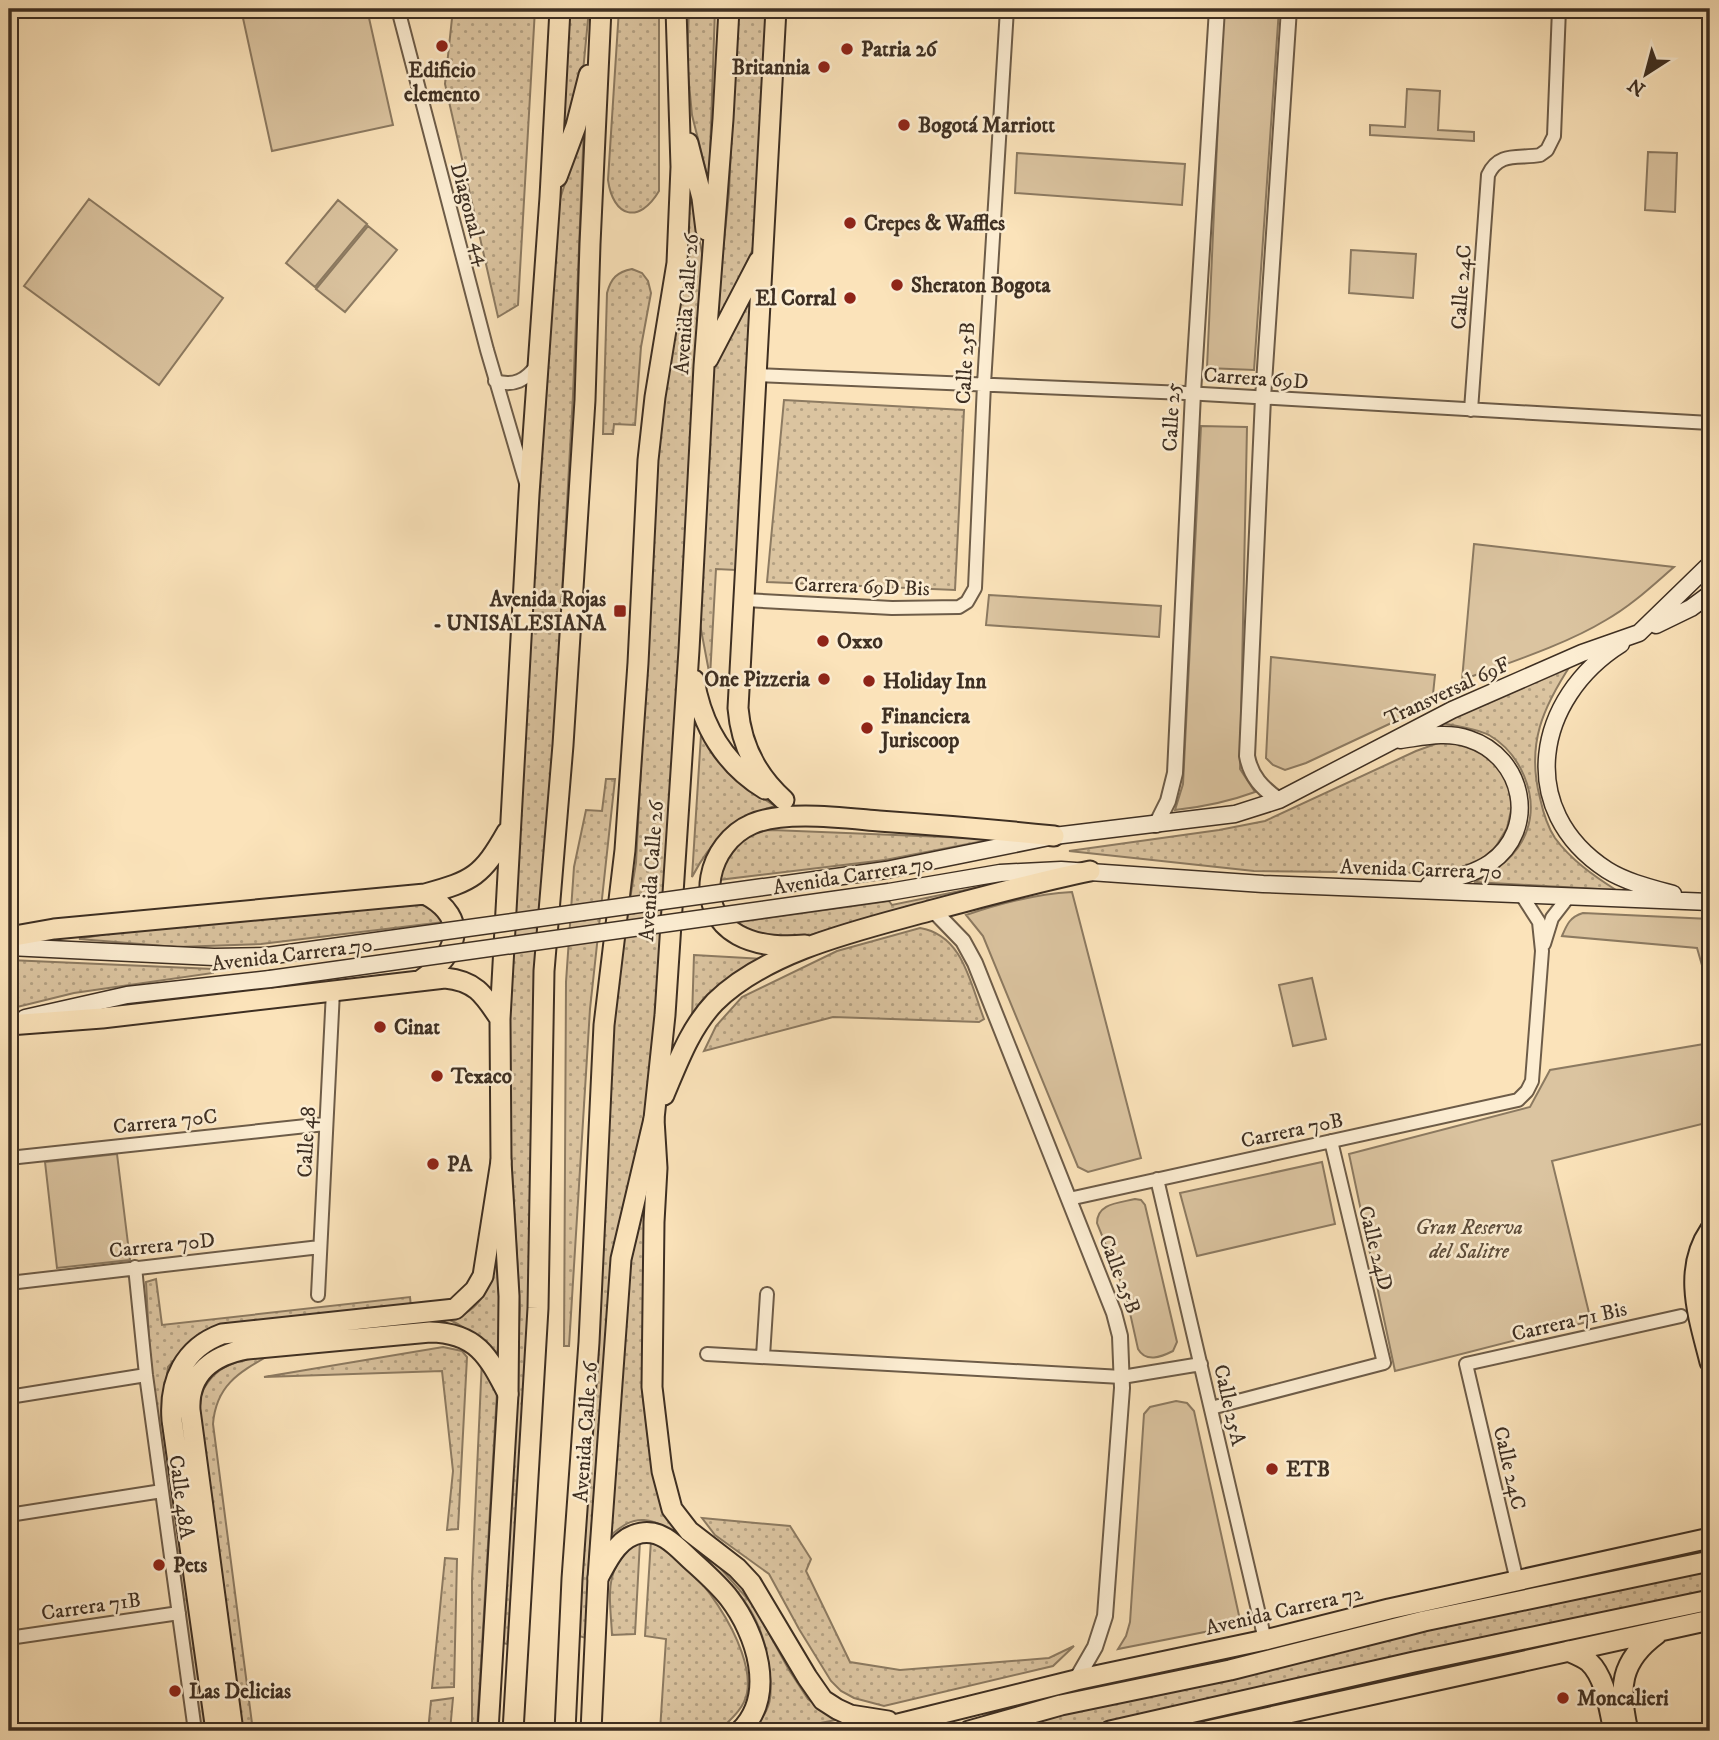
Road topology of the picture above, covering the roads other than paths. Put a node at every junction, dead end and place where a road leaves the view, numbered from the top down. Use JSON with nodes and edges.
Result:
{"nodes":[{"id":1,"x":398,"y":9,"type":"edge"},
{"id":2,"x":560,"y":9,"type":"edge"},
{"id":3,"x":601,"y":9,"type":"edge"},
{"id":4,"x":676,"y":9,"type":"edge"},
{"id":5,"x":729,"y":9,"type":"edge"},
{"id":6,"x":776,"y":9,"type":"edge"},
{"id":7,"x":1007,"y":9,"type":"edge"},
{"id":8,"x":1217,"y":9,"type":"edge"},
{"id":9,"x":1289,"y":9,"type":"edge"},
{"id":10,"x":1559,"y":9,"type":"edge"},
{"id":11,"x":678,"y":89,"type":"junction"},
{"id":12,"x":550,"y":197,"type":"junction"},
{"id":13,"x":763,"y":254,"type":"junction"},
{"id":14,"x":711,"y":280,"type":"junction"},
{"id":15,"x":538,"y":365,"type":"junction"},
{"id":16,"x":704,"y":366,"type":"junction"},
{"id":17,"x":756,"y":375,"type":"junction"},
{"id":18,"x":495,"y":381,"type":"junction"},
{"id":19,"x":984,"y":384,"type":"junction"},
{"id":20,"x":1193,"y":393,"type":"junction"},
{"id":21,"x":1263,"y":398,"type":"junction"},
{"id":22,"x":1472,"y":410,"type":"junction"},
{"id":23,"x":1710,"y":423,"type":"edge"},
{"id":24,"x":529,"y":494,"type":"junction"},
{"id":25,"x":1710,"y":564,"type":"edge"},
{"id":26,"x":973,"y":594,"type":"joint"},
{"id":27,"x":1710,"y":594,"type":"edge"},
{"id":28,"x":745,"y":600,"type":"junction"},
{"id":29,"x":1639,"y":633,"type":"junction"},
{"id":30,"x":689,"y":650,"type":"junction"},
{"id":31,"x":1388,"y":742,"type":"junction"},
{"id":32,"x":784,"y":800,"type":"junction"},
{"id":33,"x":1279,"y":800,"type":"junction"},
{"id":34,"x":827,"y":817,"type":"junction"},
{"id":35,"x":1156,"y":825,"type":"junction"},
{"id":36,"x":509,"y":828,"type":"junction"},
{"id":37,"x":1054,"y":836,"type":"junction"},
{"id":38,"x":1090,"y":871,"type":"junction"},
{"id":39,"x":1416,"y":889,"type":"junction"},
{"id":40,"x":425,"y":894,"type":"junction"},
{"id":41,"x":1521,"y":894,"type":"junction"},
{"id":42,"x":1569,"y":896,"type":"junction"},
{"id":43,"x":1708,"y":902,"type":"edge"},
{"id":44,"x":933,"y":910,"type":"junction"},
{"id":45,"x":9,"y":937,"type":"edge"},
{"id":46,"x":813,"y":945,"type":"junction"},
{"id":47,"x":9,"y":947,"type":"edge"},
{"id":48,"x":1542,"y":951,"type":"junction"},
{"id":49,"x":420,"y":980,"type":"junction"},
{"id":50,"x":333,"y":991,"type":"junction"},
{"id":51,"x":500,"y":1019,"type":"junction"},
{"id":52,"x":9,"y":1023,"type":"edge"},
{"id":53,"x":654,"y":1119,"type":"junction"},
{"id":54,"x":325,"y":1124,"type":"junction"},
{"id":55,"x":1331,"y":1141,"type":"junction"},
{"id":56,"x":9,"y":1158,"type":"edge"},
{"id":57,"x":501,"y":1161,"type":"junction"},
{"id":58,"x":1157,"y":1179,"type":"junction"},
{"id":59,"x":1069,"y":1199,"type":"junction"},
{"id":60,"x":1710,"y":1230,"type":"edge"},
{"id":61,"x":320,"y":1247,"type":"junction"},
{"id":62,"x":135,"y":1267,"type":"junction"},
{"id":63,"x":9,"y":1283,"type":"edge"},
{"id":64,"x":767,"y":1294,"type":"dead end"},
{"id":65,"x":318,"y":1295,"type":"dead end"},
{"id":66,"x":1681,"y":1316,"type":"dead end"},
{"id":67,"x":707,"y":1354,"type":"dead end"},
{"id":68,"x":763,"y":1356,"type":"junction"},
{"id":69,"x":1710,"y":1362,"type":"edge"},
{"id":70,"x":1201,"y":1364,"type":"junction"},
{"id":71,"x":1466,"y":1364,"type":"joint"},
{"id":72,"x":146,"y":1375,"type":"junction"},
{"id":73,"x":1122,"y":1377,"type":"junction"},
{"id":74,"x":508,"y":1394,"type":"junction"},
{"id":75,"x":9,"y":1397,"type":"edge"},
{"id":76,"x":1211,"y":1408,"type":"junction"},
{"id":77,"x":162,"y":1491,"type":"junction"},
{"id":78,"x":9,"y":1515,"type":"edge"},
{"id":79,"x":1710,"y":1524,"type":"edge"},
{"id":80,"x":1710,"y":1538,"type":"edge"},
{"id":81,"x":1670,"y":1548,"type":"junction"},
{"id":82,"x":1710,"y":1561,"type":"edge"},
{"id":83,"x":598,"y":1578,"type":"junction"},
{"id":84,"x":1517,"y":1581,"type":"junction"},
{"id":85,"x":1710,"y":1600,"type":"edge"},
{"id":86,"x":1389,"y":1609,"type":"junction"},
{"id":87,"x":179,"y":1613,"type":"junction"},
{"id":88,"x":1710,"y":1620,"type":"edge"},
{"id":89,"x":1424,"y":1621,"type":"junction"},
{"id":90,"x":1661,"y":1631,"type":"junction"},
{"id":91,"x":9,"y":1638,"type":"edge"},
{"id":92,"x":1265,"y":1640,"type":"junction"},
{"id":93,"x":1568,"y":1651,"type":"junction"},
{"id":94,"x":1076,"y":1679,"type":"junction"},
{"id":95,"x":906,"y":1727,"type":"edge"},
{"id":96,"x":195,"y":1731,"type":"edge"},
{"id":97,"x":216,"y":1731,"type":"edge"},
{"id":98,"x":233,"y":1731,"type":"edge"},
{"id":99,"x":488,"y":1731,"type":"edge"},
{"id":100,"x":513,"y":1731,"type":"edge"},
{"id":101,"x":565,"y":1731,"type":"edge"},
{"id":102,"x":591,"y":1731,"type":"edge"},
{"id":103,"x":740,"y":1731,"type":"edge"},
{"id":104,"x":870,"y":1731,"type":"edge"},
{"id":105,"x":969,"y":1731,"type":"edge"},
{"id":106,"x":1110,"y":1731,"type":"edge"},
{"id":107,"x":1207,"y":1731,"type":"edge"},
{"id":108,"x":1614,"y":1731,"type":"edge"},
{"id":109,"x":1628,"y":1731,"type":"edge"}],
"edges":[{"from":1,"to":18,"type":"street","name":"Diagonal 44"},
{"from":2,"to":12,"type":"main road"},
{"from":3,"to":12,"type":"main road"},
{"from":3,"to":100,"type":"main road"},
{"from":4,"to":11,"type":"main road","name":"Avenida Calle 26"},
{"from":5,"to":14,"type":"main road","name":"Avenida Calle 26"},
{"from":6,"to":13,"type":"main road"},
{"from":7,"to":19,"type":"street","name":"Calle 25B"},
{"from":8,"to":20,"type":"street","name":"Calle 25"},
{"from":9,"to":21,"type":"street"},
{"from":10,"to":22,"type":"street","name":"Calle 24C"},
{"from":11,"to":14,"type":"main road"},
{"from":11,"to":101,"type":"main road","name":"Avenida Calle 26"},
{"from":12,"to":15,"type":"main road"},
{"from":13,"to":16,"type":"main road"},
{"from":13,"to":17,"type":"main road"},
{"from":14,"to":16,"type":"main road","name":"Avenida Calle 26"},
{"from":15,"to":18,"type":"street"},
{"from":15,"to":24,"type":"main road"},
{"from":16,"to":30,"type":"main road","name":"Avenida Calle 26"},
{"from":17,"to":19,"type":"street","name":"Carrera 69D"},
{"from":17,"to":28,"type":"main road"},
{"from":18,"to":24,"type":"street","name":"Diagonal 44"},
{"from":19,"to":20,"type":"street","name":"Carrera 69D"},
{"from":19,"to":26,"type":"street","name":"Calle 25B"},
{"from":20,"to":21,"type":"street","name":"Carrera 69D"},
{"from":20,"to":35,"type":"street","name":"Calle 25"},
{"from":21,"to":22,"type":"street","name":"Carrera 69D"},
{"from":21,"to":33,"type":"street"},
{"from":22,"to":23,"type":"street","name":"Carrera 69D"},
{"from":24,"to":36,"type":"main road"},
{"from":25,"to":29,"type":"main road"},
{"from":26,"to":28,"type":"street","name":"Carrera 69D Bis"},
{"from":27,"to":29,"type":"main road"},
{"from":28,"to":32,"type":"main road"},
{"from":29,"to":31,"type":"main road","name":"Transversal 69F"},
{"from":29,"to":43,"type":"main road"},
{"from":30,"to":32,"type":"main road"},
{"from":30,"to":53,"type":"main road","name":"Avenida Calle 26"},
{"from":31,"to":33,"type":"main road","name":"Transversal 69F"},
{"from":31,"to":39,"type":"main road"},
{"from":32,"to":34,"type":"main road"},
{"from":33,"to":35,"type":"main road","name":"Avenida Carrera 70"},
{"from":34,"to":37,"type":"main road"},
{"from":34,"to":46,"type":"main road"},
{"from":35,"to":37,"type":"main road","name":"Avenida Carrera 70"},
{"from":36,"to":40,"type":"main road"},
{"from":36,"to":51,"type":"main road"},
{"from":37,"to":47,"type":"main road","name":"Avenida Carrera 70","bridge":true},
{"from":38,"to":39,"type":"main road","name":"Avenida Carrera 70"},
{"from":38,"to":44,"type":"main road"},
{"from":38,"to":52,"type":"main road","name":"Avenida Carrera 70","bridge":true},
{"from":39,"to":41,"type":"main road","name":"Avenida Carrera 70"},
{"from":40,"to":45,"type":"main road"},
{"from":40,"to":49,"type":"main road"},
{"from":41,"to":42,"type":"main road","name":"Avenida Carrera 70"},
{"from":41,"to":48,"type":"street"},
{"from":42,"to":43,"type":"main road","name":"Avenida Carrera 70"},
{"from":42,"to":48,"type":"street"},
{"from":44,"to":46,"type":"main road"},
{"from":44,"to":59,"type":"street","name":"Calle 25B"},
{"from":46,"to":53,"type":"main road"},
{"from":48,"to":55,"type":"street","name":"Carrera 70B"},
{"from":49,"to":50,"type":"main road"},
{"from":49,"to":51,"type":"main road"},
{"from":50,"to":52,"type":"main road"},
{"from":50,"to":54,"type":"street","name":"Calle 48"},
{"from":51,"to":57,"type":"main road"},
{"from":53,"to":83,"type":"main road","name":"Avenida Calle 26"},
{"from":53,"to":95,"type":"main road"},
{"from":54,"to":56,"type":"street","name":"Carrera 70C"},
{"from":54,"to":61,"type":"street","name":"Calle 48"},
{"from":55,"to":58,"type":"street","name":"Carrera 70B"},
{"from":55,"to":76,"type":"street","name":"Calle 24D"},
{"from":57,"to":74,"type":"main road"},
{"from":57,"to":97,"type":"main road"},
{"from":58,"to":59,"type":"street","name":"Carrera 70B"},
{"from":58,"to":70,"type":"street","name":"Calle 25A"},
{"from":59,"to":73,"type":"street","name":"Calle 25B"},
{"from":60,"to":69,"type":"main road"},
{"from":61,"to":62,"type":"street","name":"Carrera 70D"},
{"from":61,"to":65,"type":"street","name":"Calle 48"},
{"from":62,"to":63,"type":"street","name":"Carrera 70D"},
{"from":62,"to":72,"type":"street","name":"Calle 48A"},
{"from":64,"to":68,"type":"street"},
{"from":66,"to":71,"type":"street","name":"Carrera 71 Bis"},
{"from":67,"to":68,"type":"street"},
{"from":68,"to":73,"type":"street"},
{"from":70,"to":73,"type":"street"},
{"from":70,"to":76,"type":"street","name":"Calle 25A"},
{"from":71,"to":84,"type":"street","name":"Calle 24C"},
{"from":72,"to":75,"type":"street"},
{"from":72,"to":77,"type":"street","name":"Calle 48A"},
{"from":73,"to":94,"type":"street","name":"Calle 25B"},
{"from":74,"to":98,"type":"main road"},
{"from":74,"to":99,"type":"main road"},
{"from":76,"to":92,"type":"street","name":"Calle 25A"},
{"from":77,"to":78,"type":"street"},
{"from":77,"to":87,"type":"street","name":"Calle 48A"},
{"from":79,"to":81,"type":"main road"},
{"from":80,"to":81,"type":"main road","name":"Avenida Carrera 72"},
{"from":81,"to":84,"type":"main road","name":"Avenida Carrera 72"},
{"from":82,"to":89,"type":"main road","name":"Avenida Carrera 72"},
{"from":83,"to":102,"type":"main road","name":"Avenida Calle 26"},
{"from":83,"to":103,"type":"main road"},
{"from":84,"to":86,"type":"main road","name":"Avenida Carrera 72"},
{"from":85,"to":106,"type":"main road"},
{"from":86,"to":89,"type":"main road"},
{"from":86,"to":92,"type":"main road","name":"Avenida Carrera 72"},
{"from":87,"to":91,"type":"street","name":"Carrera 71B"},
{"from":87,"to":96,"type":"street","name":"Calle 48A"},
{"from":88,"to":90,"type":"main road"},
{"from":89,"to":105,"type":"main road","name":"Avenida Carrera 72"},
{"from":90,"to":93,"type":"main road"},
{"from":90,"to":109,"type":"main road"},
{"from":92,"to":94,"type":"main road","name":"Avenida Carrera 72"},
{"from":93,"to":107,"type":"main road"},
{"from":93,"to":108,"type":"main road"},
{"from":94,"to":95,"type":"main road","name":"Avenida Carrera 72"},
{"from":95,"to":104,"type":"main road","name":"Avenida Carrera 72"}]}
